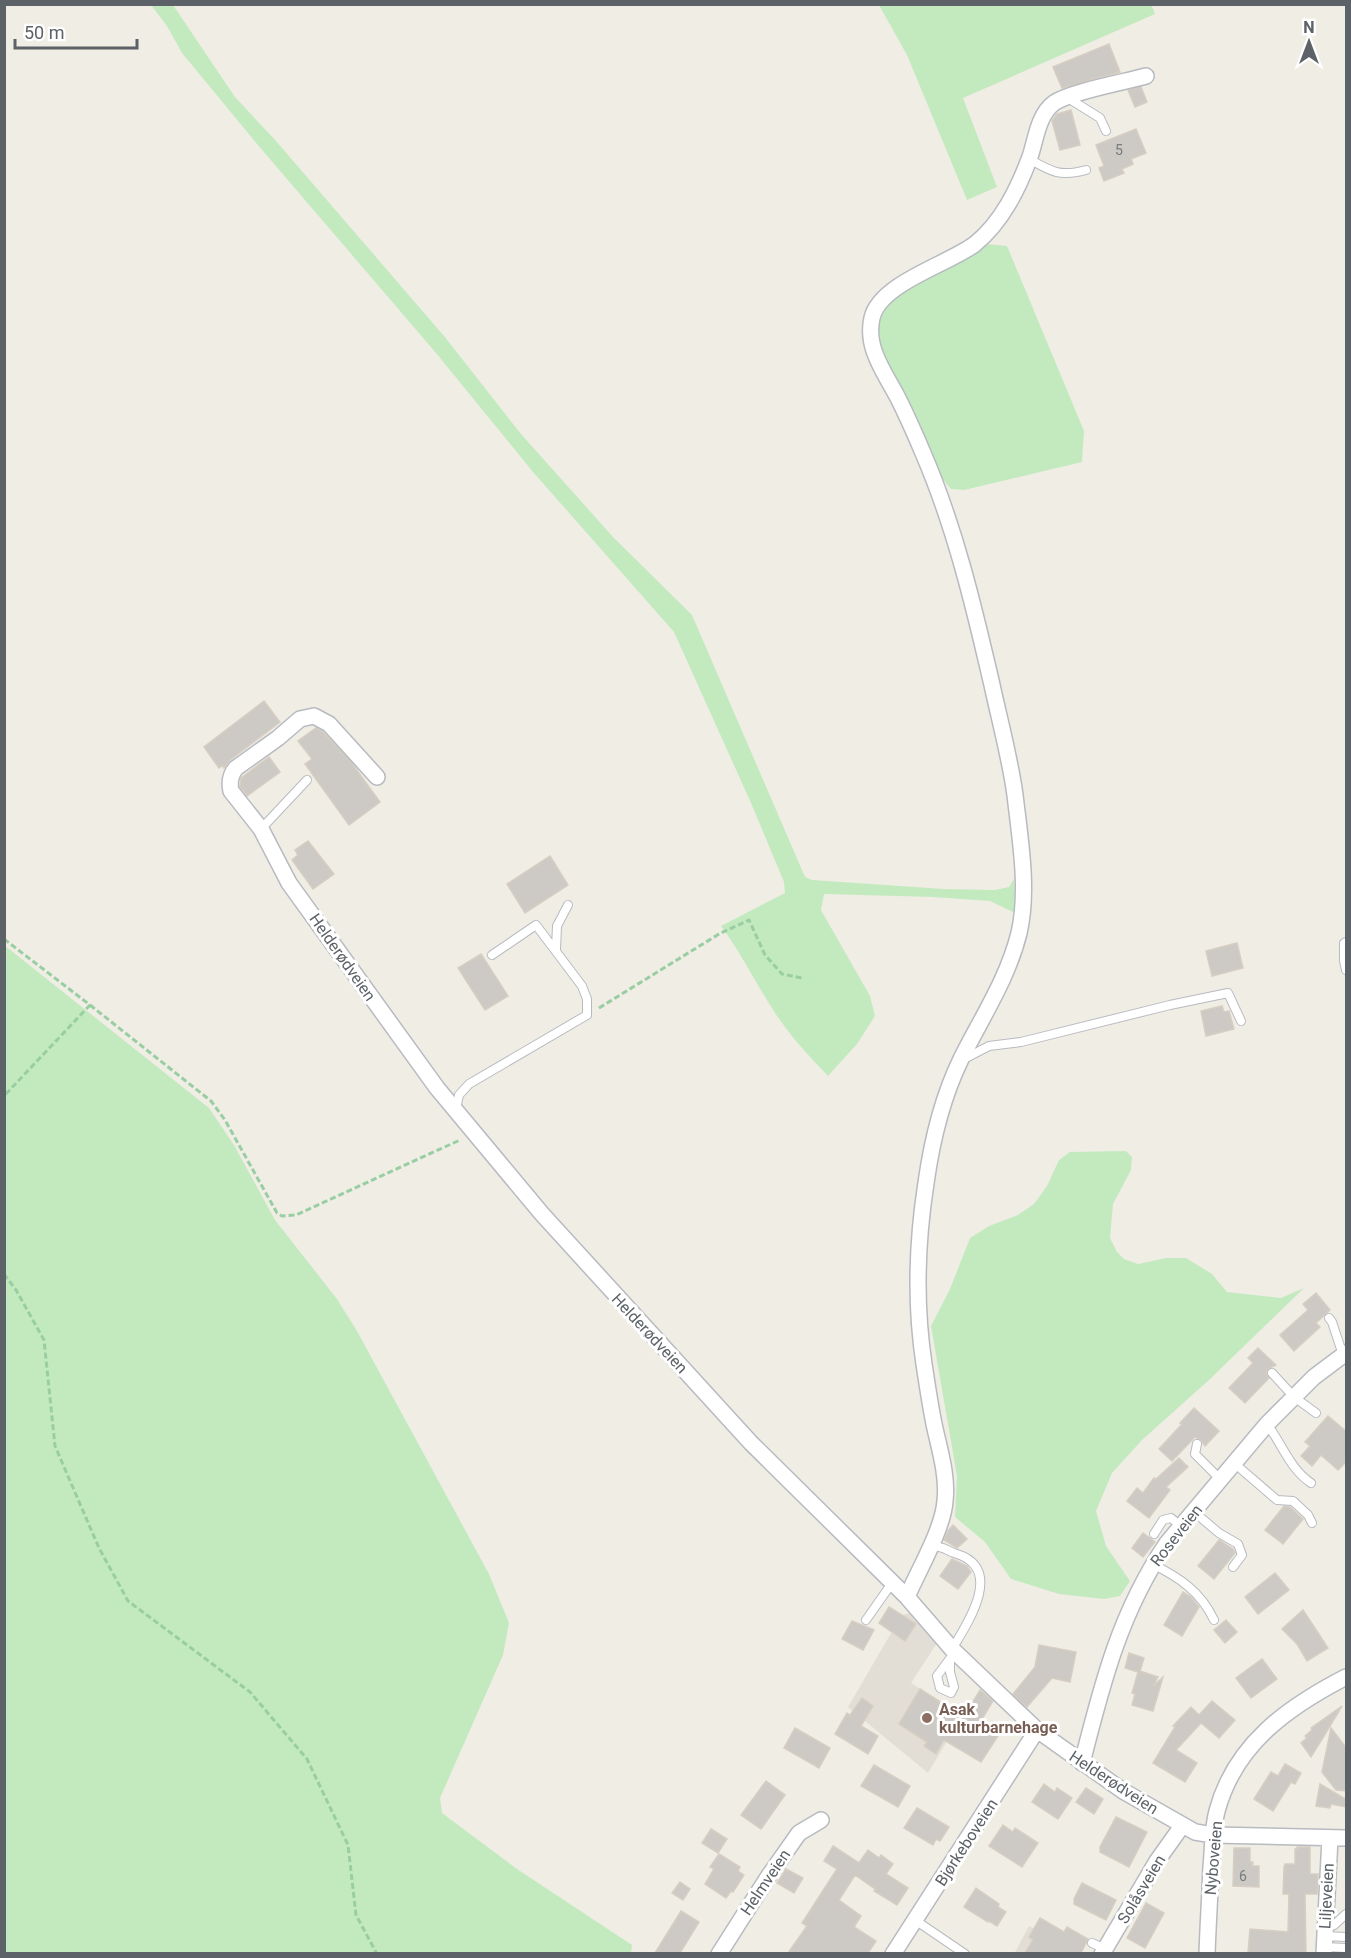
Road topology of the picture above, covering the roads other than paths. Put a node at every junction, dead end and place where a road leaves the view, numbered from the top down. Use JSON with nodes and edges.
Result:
{"nodes":[{"id":1,"x":1146,"y":76,"type":"dead end"},
{"id":2,"x":1067,"y":97,"type":"junction"},
{"id":3,"x":1106,"y":130,"type":"dead end"},
{"id":4,"x":1029,"y":159,"type":"junction"},
{"id":5,"x":1086,"y":170,"type":"dead end"},
{"id":6,"x":377,"y":777,"type":"dead end"},
{"id":7,"x":307,"y":780,"type":"dead end"},
{"id":8,"x":261,"y":829,"type":"junction"},
{"id":9,"x":568,"y":905,"type":"dead end"},
{"id":10,"x":1347,"y":942,"type":"edge"},
{"id":11,"x":556,"y":949,"type":"junction"},
{"id":12,"x":492,"y":955,"type":"dead end"},
{"id":13,"x":1347,"y":970,"type":"edge"},
{"id":14,"x":1240,"y":1021,"type":"dead end"},
{"id":15,"x":960,"y":1061,"type":"junction"},
{"id":16,"x":455,"y":1111,"type":"junction"},
{"id":17,"x":1329,"y":1318,"type":"dead end"},
{"id":18,"x":1345,"y":1354,"type":"edge"},
{"id":19,"x":1272,"y":1373,"type":"dead end"},
{"id":20,"x":1294,"y":1397,"type":"junction"},
{"id":21,"x":1316,"y":1413,"type":"dead end"},
{"id":22,"x":1267,"y":1424,"type":"junction"},
{"id":23,"x":1197,"y":1444,"type":"dead end"},
{"id":24,"x":1234,"y":1463,"type":"junction"},
{"id":25,"x":1220,"y":1479,"type":"junction"},
{"id":26,"x":1311,"y":1483,"type":"dead end"},
{"id":27,"x":1193,"y":1511,"type":"junction"},
{"id":28,"x":1312,"y":1523,"type":"dead end"},
{"id":29,"x":1181,"y":1526,"type":"junction"},
{"id":30,"x":1154,"y":1534,"type":"dead end"},
{"id":31,"x":930,"y":1546,"type":"junction"},
{"id":32,"x":1152,"y":1564,"type":"junction"},
{"id":33,"x":1233,"y":1567,"type":"dead end"},
{"id":34,"x":892,"y":1583,"type":"junction"},
{"id":35,"x":907,"y":1597,"type":"junction"},
{"id":36,"x":866,"y":1620,"type":"dead end"},
{"id":37,"x":1214,"y":1620,"type":"dead end"},
{"id":38,"x":952,"y":1654,"type":"junction"},
{"id":39,"x":1347,"y":1677,"type":"edge"},
{"id":40,"x":1037,"y":1730,"type":"junction"},
{"id":41,"x":1082,"y":1763,"type":"junction"},
{"id":42,"x":822,"y":1820,"type":"dead end"},
{"id":43,"x":1182,"y":1826,"type":"junction"},
{"id":44,"x":1213,"y":1835,"type":"junction"},
{"id":45,"x":1330,"y":1838,"type":"junction"},
{"id":46,"x":1347,"y":1838,"type":"edge"},
{"id":47,"x":1347,"y":1914,"type":"edge"},
{"id":48,"x":915,"y":1920,"type":"junction"},
{"id":49,"x":1347,"y":1937,"type":"edge"},
{"id":50,"x":1324,"y":1941,"type":"edge"},
{"id":51,"x":1099,"y":1948,"type":"edge"},
{"id":52,"x":1347,"y":1948,"type":"edge"},
{"id":53,"x":719,"y":1953,"type":"edge"},
{"id":54,"x":893,"y":1953,"type":"edge"},
{"id":55,"x":965,"y":1953,"type":"edge"},
{"id":56,"x":1207,"y":1953,"type":"edge"}],
"edges":[{"from":1,"to":2,"type":"street"},
{"from":2,"to":3,"type":"lane"},
{"from":2,"to":4,"type":"street"},
{"from":4,"to":5,"type":"lane"},
{"from":4,"to":15,"type":"street"},
{"from":6,"to":8,"type":"street","name":"Helderødveien"},
{"from":7,"to":8,"type":"lane"},
{"from":8,"to":16,"type":"street","name":"Helderødveien"},
{"from":9,"to":11,"type":"lane"},
{"from":10,"to":13,"type":"lane"},
{"from":11,"to":12,"type":"lane"},
{"from":11,"to":16,"type":"lane"},
{"from":14,"to":15,"type":"lane"},
{"from":15,"to":31,"type":"street"},
{"from":16,"to":34,"type":"street","name":"Helderødveien"},
{"from":17,"to":18,"type":"lane"},
{"from":18,"to":20,"type":"street","name":"Roseveien"},
{"from":19,"to":20,"type":"lane"},
{"from":20,"to":21,"type":"lane"},
{"from":20,"to":22,"type":"street","name":"Roseveien"},
{"from":22,"to":24,"type":"street","name":"Roseveien"},
{"from":22,"to":26,"type":"lane"},
{"from":23,"to":25,"type":"lane"},
{"from":24,"to":25,"type":"street","name":"Roseveien"},
{"from":24,"to":28,"type":"lane"},
{"from":25,"to":27,"type":"street","name":"Roseveien"},
{"from":27,"to":29,"type":"street","name":"Roseveien"},
{"from":27,"to":33,"type":"lane"},
{"from":29,"to":30,"type":"lane"},
{"from":29,"to":32,"type":"street","name":"Roseveien"},
{"from":31,"to":35,"type":"street"},
{"from":31,"to":38,"type":"lane"},
{"from":32,"to":37,"type":"lane"},
{"from":32,"to":41,"type":"street","name":"Roseveien"},
{"from":34,"to":35,"type":"street","name":"Helderødveien"},
{"from":34,"to":36,"type":"lane"},
{"from":35,"to":38,"type":"street","name":"Helderødveien"},
{"from":38,"to":40,"type":"street","name":"Helderødveien"},
{"from":39,"to":44,"type":"street","name":"Nyboveien"},
{"from":40,"to":41,"type":"street","name":"Helderødveien"},
{"from":40,"to":48,"type":"street","name":"Bjørkeboveien"},
{"from":41,"to":43,"type":"street","name":"Helderødveien"},
{"from":42,"to":53,"type":"street","name":"Helmveien"},
{"from":43,"to":44,"type":"street","name":"Helderødveien"},
{"from":43,"to":51,"type":"street","name":"Solåsveien"},
{"from":44,"to":45,"type":"street","name":"Helderødveien"},
{"from":44,"to":56,"type":"street","name":"Nyboveien"},
{"from":45,"to":46,"type":"street","name":"Helderødveien"},
{"from":45,"to":50,"type":"street","name":"Liljeveien"},
{"from":47,"to":50,"type":"lane"},
{"from":48,"to":54,"type":"street","name":"Bjørkeboveien"},
{"from":48,"to":55,"type":"lane"},
{"from":49,"to":50,"type":"lane"},
{"from":50,"to":52,"type":"lane"}]}
